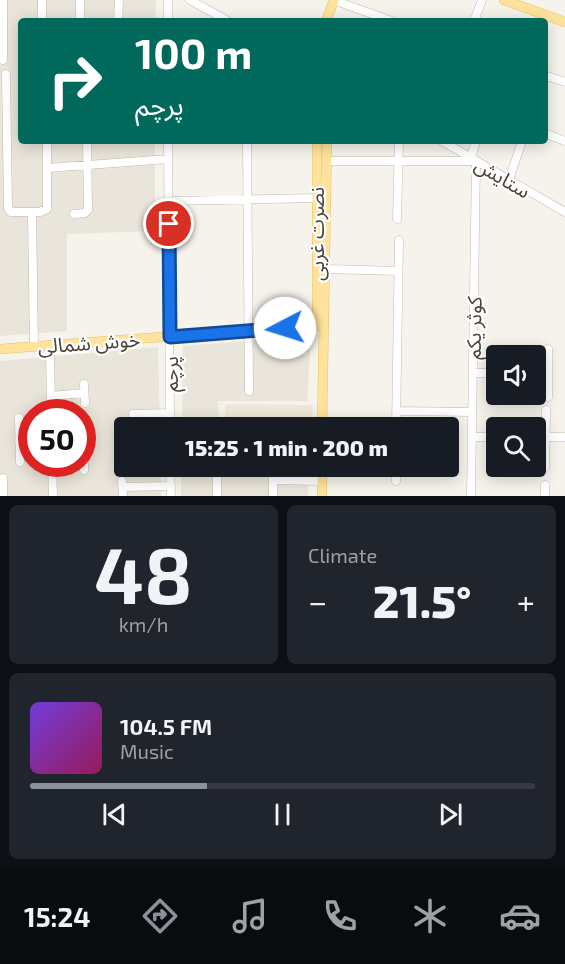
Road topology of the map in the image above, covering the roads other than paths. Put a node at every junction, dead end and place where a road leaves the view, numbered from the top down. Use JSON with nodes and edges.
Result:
{"nodes":[{"id":1,"x":3,"y":0,"type":"edge"},
{"id":2,"x":42,"y":0,"type":"edge"},
{"id":3,"x":80,"y":0,"type":"edge"},
{"id":4,"x":119,"y":0,"type":"edge"},
{"id":5,"x":168,"y":0,"type":"edge"},
{"id":6,"x":190,"y":0,"type":"edge"},
{"id":7,"x":333,"y":0,"type":"edge"},
{"id":8,"x":482,"y":0,"type":"edge"},
{"id":9,"x":504,"y":0,"type":"edge"},
{"id":10,"x":515,"y":2,"type":"edge"},
{"id":11,"x":42,"y":18,"type":"edge"},
{"id":12,"x":80,"y":18,"type":"edge"},
{"id":13,"x":118,"y":18,"type":"edge"},
{"id":14,"x":168,"y":18,"type":"edge"},
{"id":15,"x":223,"y":18,"type":"edge"},
{"id":16,"x":327,"y":18,"type":"edge"},
{"id":17,"x":384,"y":18,"type":"edge"},
{"id":18,"x":475,"y":18,"type":"edge"},
{"id":19,"x":565,"y":22,"type":"edge"},
{"id":20,"x":1,"y":39,"type":"edge"},
{"id":21,"x":3,"y":60,"type":"dead end"},
{"id":22,"x":6,"y":74,"type":"dead end"},
{"id":23,"x":548,"y":76,"type":"edge"},
{"id":24,"x":565,"y":82,"type":"edge"},
{"id":25,"x":548,"y":135,"type":"edge"},
{"id":26,"x":565,"y":141,"type":"edge"},
{"id":27,"x":4,"y":143,"type":"edge"},
{"id":28,"x":47,"y":144,"type":"edge"},
{"id":29,"x":87,"y":144,"type":"edge"},
{"id":30,"x":168,"y":144,"type":"edge"},
{"id":31,"x":247,"y":144,"type":"edge"},
{"id":32,"x":317,"y":144,"type":"edge"},
{"id":33,"x":327,"y":144,"type":"edge"},
{"id":34,"x":399,"y":144,"type":"edge"},
{"id":35,"x":446,"y":144,"type":"edge"},
{"id":36,"x":476,"y":144,"type":"edge"},
{"id":37,"x":521,"y":144,"type":"edge"},
{"id":38,"x":168,"y":159,"type":"junction"},
{"id":39,"x":474,"y":160,"type":"junction"},
{"id":40,"x":327,"y":161,"type":"junction"},
{"id":41,"x":398,"y":161,"type":"junction"},
{"id":42,"x":87,"y":164,"type":"junction"},
{"id":43,"x":48,"y":168,"type":"junction"},
{"id":44,"x":509,"y":180,"type":"junction"},
{"id":45,"x":316,"y":198,"type":"junction"},
{"id":46,"x":248,"y":200,"type":"junction"},
{"id":47,"x":169,"y":201,"type":"junction"},
{"id":48,"x":565,"y":212,"type":"edge"},
{"id":49,"x":32,"y":213,"type":"junction"},
{"id":50,"x":74,"y":214,"type":"dead end"},
{"id":51,"x":397,"y":219,"type":"dead end"},
{"id":52,"x":399,"y":240,"type":"dead end"},
{"id":53,"x":327,"y":269,"type":"junction"},
{"id":54,"x":398,"y":271,"type":"junction"},
{"id":55,"x":322,"y":325,"type":"junction"},
{"id":56,"x":249,"y":330,"type":"junction"},
{"id":57,"x":170,"y":337,"type":"junction"},
{"id":58,"x":50,"y":345,"type":"junction"},
{"id":59,"x":34,"y":346,"type":"junction"},
{"id":60,"x":0,"y":349,"type":"edge"},
{"id":61,"x":548,"y":349,"type":"dead end"},
{"id":62,"x":473,"y":373,"type":"junction"},
{"id":63,"x":486,"y":373,"type":"edge"},
{"id":64,"x":548,"y":373,"type":"joint"},
{"id":65,"x":84,"y":384,"type":"dead end"},
{"id":66,"x":249,"y":391,"type":"dead end"},
{"id":67,"x":84,"y":393,"type":"junction"},
{"id":68,"x":51,"y":396,"type":"joint"},
{"id":69,"x":548,"y":397,"type":"dead end"},
{"id":70,"x":85,"y":399,"type":"edge"},
{"id":71,"x":546,"y":410,"type":"dead end"},
{"id":72,"x":397,"y":411,"type":"junction"},
{"id":73,"x":472,"y":412,"type":"junction"},
{"id":74,"x":170,"y":413,"type":"junction"},
{"id":75,"x":133,"y":414,"type":"dead end"},
{"id":76,"x":170,"y":417,"type":"edge"},
{"id":77,"x":322,"y":417,"type":"edge"},
{"id":78,"x":397,"y":417,"type":"edge"},
{"id":79,"x":546,"y":417,"type":"edge"},
{"id":80,"x":472,"y":437,"type":"junction"},
{"id":81,"x":486,"y":437,"type":"edge"},
{"id":82,"x":546,"y":437,"type":"edge"},
{"id":83,"x":565,"y":437,"type":"edge"},
{"id":84,"x":52,"y":477,"type":"edge"},
{"id":85,"x":171,"y":477,"type":"edge"},
{"id":86,"x":217,"y":477,"type":"dead end"},
{"id":87,"x":322,"y":477,"type":"edge"},
{"id":88,"x":396,"y":477,"type":"edge"},
{"id":89,"x":3,"y":478,"type":"dead end"},
{"id":90,"x":273,"y":480,"type":"joint"},
{"id":91,"x":322,"y":481,"type":"junction"},
{"id":92,"x":396,"y":481,"type":"dead end"},
{"id":93,"x":171,"y":486,"type":"junction"},
{"id":94,"x":545,"y":486,"type":"dead end"},
{"id":95,"x":123,"y":487,"type":"dead end"},
{"id":96,"x":3,"y":496,"type":"edge"},
{"id":97,"x":53,"y":496,"type":"edge"},
{"id":98,"x":171,"y":496,"type":"edge"},
{"id":99,"x":218,"y":496,"type":"edge"},
{"id":100,"x":273,"y":496,"type":"edge"},
{"id":101,"x":322,"y":496,"type":"edge"},
{"id":102,"x":471,"y":496,"type":"edge"},
{"id":103,"x":545,"y":496,"type":"edge"}],
"edges":[{"from":1,"to":20,"type":"street"},
{"from":2,"to":11,"type":"street"},
{"from":3,"to":12,"type":"street"},
{"from":4,"to":13,"type":"street"},
{"from":5,"to":14,"type":"street"},
{"from":6,"to":15,"type":"street"},
{"from":7,"to":16,"type":"main road"},
{"from":7,"to":17,"type":"street"},
{"from":8,"to":18,"type":"street"},
{"from":9,"to":10,"type":"main road"},
{"from":10,"to":19,"type":"main road"},
{"from":20,"to":21,"type":"street"},
{"from":22,"to":27,"type":"street"},
{"from":23,"to":24,"type":"street"},
{"from":25,"to":26,"type":"street"},
{"from":27,"to":49,"type":"street"},
{"from":28,"to":43,"type":"street"},
{"from":29,"to":42,"type":"street"},
{"from":30,"to":38,"type":"street","name":"پرچم"},
{"from":31,"to":46,"type":"street"},
{"from":32,"to":45,"type":"main road","name":"نصرت غربی"},
{"from":33,"to":40,"type":"main road","name":"نصرت غربی"},
{"from":34,"to":41,"type":"street"},
{"from":35,"to":39,"type":"street","name":"ستایش"},
{"from":36,"to":39,"type":"street","name":"کوثر یکم"},
{"from":37,"to":44,"type":"street"},
{"from":38,"to":42,"type":"street"},
{"from":38,"to":47,"type":"street","name":"پرچم"},
{"from":39,"to":41,"type":"street"},
{"from":39,"to":44,"type":"street","name":"ستایش"},
{"from":39,"to":62,"type":"street","name":"کوثر یکم"},
{"from":40,"to":41,"type":"street"},
{"from":40,"to":53,"type":"main road","name":"نصرت غربی"},
{"from":41,"to":51,"type":"street"},
{"from":42,"to":43,"type":"street"},
{"from":42,"to":50,"type":"street"},
{"from":43,"to":49,"type":"street"},
{"from":44,"to":48,"type":"street","name":"ستایش"},
{"from":45,"to":46,"type":"street"},
{"from":45,"to":55,"type":"main road","name":"نصرت غربی"},
{"from":46,"to":47,"type":"street"},
{"from":46,"to":56,"type":"street"},
{"from":47,"to":57,"type":"street","name":"پرچم"},
{"from":49,"to":59,"type":"street"},
{"from":52,"to":54,"type":"street"},
{"from":53,"to":54,"type":"street"},
{"from":53,"to":55,"type":"main road","name":"نصرت غربی"},
{"from":54,"to":72,"type":"street"},
{"from":55,"to":56,"type":"main road","name":"خوش شمالی"},
{"from":55,"to":77,"type":"main road","name":"نصرت غربی"},
{"from":56,"to":57,"type":"main road","name":"خوش شمالی"},
{"from":56,"to":66,"type":"street"},
{"from":57,"to":58,"type":"main road","name":"خوش شمالی"},
{"from":57,"to":74,"type":"street","name":"پرچم"},
{"from":58,"to":59,"type":"main road","name":"خوش شمالی"},
{"from":58,"to":68,"type":"street"},
{"from":59,"to":60,"type":"main road","name":"خوش شمالی"},
{"from":61,"to":64,"type":"street"},
{"from":62,"to":63,"type":"street"},
{"from":62,"to":73,"type":"street","name":"کوثر یکم"},
{"from":64,"to":69,"type":"street"},
{"from":65,"to":67,"type":"street"},
{"from":67,"to":68,"type":"street"},
{"from":67,"to":70,"type":"street"},
{"from":71,"to":79,"type":"street"},
{"from":72,"to":73,"type":"street"},
{"from":72,"to":78,"type":"street"},
{"from":73,"to":80,"type":"street","name":"کوثر یکم"},
{"from":74,"to":75,"type":"street"},
{"from":74,"to":76,"type":"street","name":"پرچم"},
{"from":80,"to":81,"type":"street"},
{"from":80,"to":102,"type":"street","name":"کوثر یکم"},
{"from":82,"to":83,"type":"street"},
{"from":84,"to":97,"type":"street"},
{"from":85,"to":93,"type":"street"},
{"from":86,"to":99,"type":"street"},
{"from":87,"to":91,"type":"main road"},
{"from":88,"to":92,"type":"street"},
{"from":89,"to":96,"type":"street"},
{"from":90,"to":91,"type":"street"},
{"from":90,"to":100,"type":"street"},
{"from":91,"to":101,"type":"main road"},
{"from":93,"to":95,"type":"street"},
{"from":93,"to":98,"type":"street"},
{"from":94,"to":103,"type":"street"}]}
